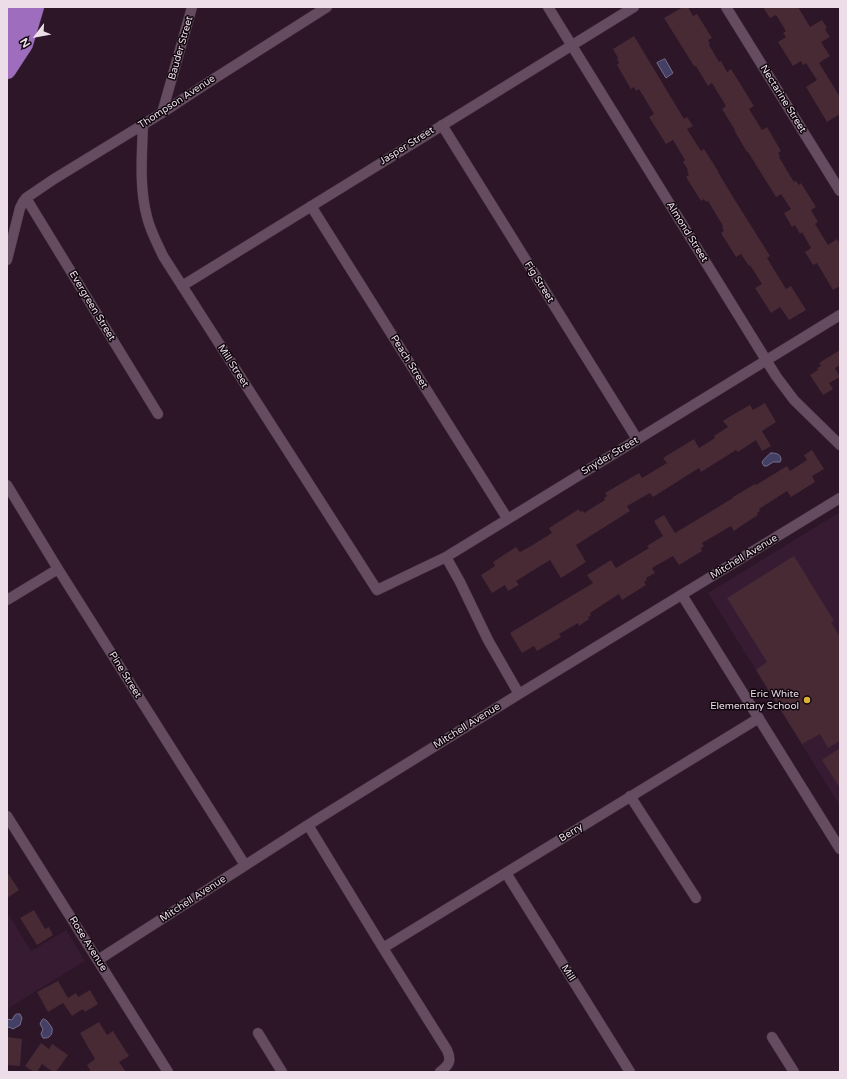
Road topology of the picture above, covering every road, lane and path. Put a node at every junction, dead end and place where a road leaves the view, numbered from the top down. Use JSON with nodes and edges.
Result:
{"nodes":[{"id":1,"x":18,"y":7,"type":"edge"},
{"id":2,"x":35,"y":7,"type":"edge"},
{"id":3,"x":192,"y":7,"type":"edge"},
{"id":4,"x":327,"y":7,"type":"edge"},
{"id":5,"x":548,"y":7,"type":"edge"},
{"id":6,"x":634,"y":7,"type":"edge"},
{"id":7,"x":726,"y":7,"type":"edge"},
{"id":8,"x":571,"y":45,"type":"junction"},
{"id":9,"x":7,"y":49,"type":"edge"},
{"id":10,"x":7,"y":70,"type":"edge"},
{"id":11,"x":162,"y":112,"type":"junction"},
{"id":12,"x":143,"y":124,"type":"junction"},
{"id":13,"x":442,"y":125,"type":"junction"},
{"id":14,"x":840,"y":191,"type":"edge"},
{"id":15,"x":26,"y":198,"type":"junction"},
{"id":16,"x":310,"y":206,"type":"junction"},
{"id":17,"x":7,"y":260,"type":"edge"},
{"id":18,"x":182,"y":286,"type":"junction"},
{"id":19,"x":840,"y":315,"type":"edge"},
{"id":20,"x":766,"y":360,"type":"junction"},
{"id":21,"x":158,"y":414,"type":"dead end"},
{"id":22,"x":637,"y":439,"type":"junction"},
{"id":23,"x":840,"y":445,"type":"edge"},
{"id":24,"x":7,"y":485,"type":"edge"},
{"id":25,"x":840,"y":498,"type":"edge"},
{"id":26,"x":507,"y":518,"type":"junction"},
{"id":27,"x":446,"y":557,"type":"junction"},
{"id":28,"x":58,"y":569,"type":"junction"},
{"id":29,"x":377,"y":590,"type":"joint"},
{"id":30,"x":682,"y":595,"type":"junction"},
{"id":31,"x":7,"y":600,"type":"edge"},
{"id":32,"x":519,"y":694,"type":"junction"},
{"id":33,"x":759,"y":718,"type":"junction"},
{"id":34,"x":630,"y":796,"type":"junction"},
{"id":35,"x":7,"y":816,"type":"edge"},
{"id":36,"x":308,"y":825,"type":"junction"},
{"id":37,"x":840,"y":849,"type":"edge"},
{"id":38,"x":244,"y":865,"type":"junction"},
{"id":39,"x":506,"y":873,"type":"junction"},
{"id":40,"x":696,"y":898,"type":"dead end"},
{"id":41,"x":383,"y":948,"type":"junction"},
{"id":42,"x":98,"y":960,"type":"junction"},
{"id":43,"x":258,"y":1033,"type":"dead end"},
{"id":44,"x":772,"y":1037,"type":"dead end"},
{"id":45,"x":168,"y":1072,"type":"edge"},
{"id":46,"x":282,"y":1072,"type":"edge"},
{"id":47,"x":440,"y":1072,"type":"edge"},
{"id":48,"x":630,"y":1072,"type":"edge"},
{"id":49,"x":794,"y":1072,"type":"edge"}],
"edges":[{"from":1,"to":9,"type":"highway"},
{"from":2,"to":10,"type":"highway"},
{"from":3,"to":11,"type":"street","name":"Bauder Street"},
{"from":4,"to":11,"type":"street","name":"Thompson Avenue"},
{"from":5,"to":8,"type":"street","name":"Almond Street"},
{"from":6,"to":8,"type":"street","name":"Jasper Street"},
{"from":7,"to":14,"type":"street","name":"Nectarine Street"},
{"from":8,"to":13,"type":"street","name":"Jasper Street"},
{"from":8,"to":20,"type":"street","name":"Almond Street"},
{"from":11,"to":12,"type":"street","name":"Thompson Avenue"},
{"from":12,"to":15,"type":"street","name":"Thompson Avenue"},
{"from":12,"to":18,"type":"street","name":"Mill Street"},
{"from":13,"to":16,"type":"street","name":"Jasper Street"},
{"from":13,"to":22,"type":"street","name":"Fig Street"},
{"from":15,"to":17,"type":"street"},
{"from":15,"to":21,"type":"street","name":"Evergreen Street"},
{"from":16,"to":18,"type":"street","name":"Jasper Street"},
{"from":16,"to":26,"type":"street","name":"Peach Street"},
{"from":18,"to":29,"type":"street","name":"Mill Street"},
{"from":19,"to":20,"type":"street","name":"Snyder Street"},
{"from":20,"to":22,"type":"street","name":"Snyder Street"},
{"from":20,"to":23,"type":"street","name":"Almond Street"},
{"from":22,"to":26,"type":"street","name":"Snyder Street"},
{"from":24,"to":28,"type":"street","name":"Pine Street"},
{"from":25,"to":30,"type":"street","name":"Mitchell Avenue"},
{"from":26,"to":27,"type":"street","name":"Snyder Street"},
{"from":27,"to":29,"type":"street","name":"Snyder Street"},
{"from":27,"to":32,"type":"street"},
{"from":28,"to":31,"type":"street"},
{"from":28,"to":38,"type":"street","name":"Pine Street"},
{"from":30,"to":32,"type":"street","name":"Mitchell Avenue"},
{"from":30,"to":33,"type":"street"},
{"from":32,"to":36,"type":"street","name":"Mitchell Avenue"},
{"from":33,"to":34,"type":"street","name":"Berry"},
{"from":33,"to":37,"type":"street"},
{"from":34,"to":39,"type":"street","name":"Berry"},
{"from":34,"to":40,"type":"street"},
{"from":35,"to":42,"type":"street","name":"Rose Avenue"},
{"from":36,"to":38,"type":"street","name":"Mitchell Avenue"},
{"from":36,"to":41,"type":"street"},
{"from":38,"to":42,"type":"street","name":"Mitchell Avenue"},
{"from":39,"to":41,"type":"street","name":"Berry"},
{"from":39,"to":48,"type":"street","name":"Mill"},
{"from":41,"to":47,"type":"street"},
{"from":42,"to":45,"type":"street","name":"Rose Avenue"},
{"from":43,"to":46,"type":"street"},
{"from":44,"to":49,"type":"street"}]}
